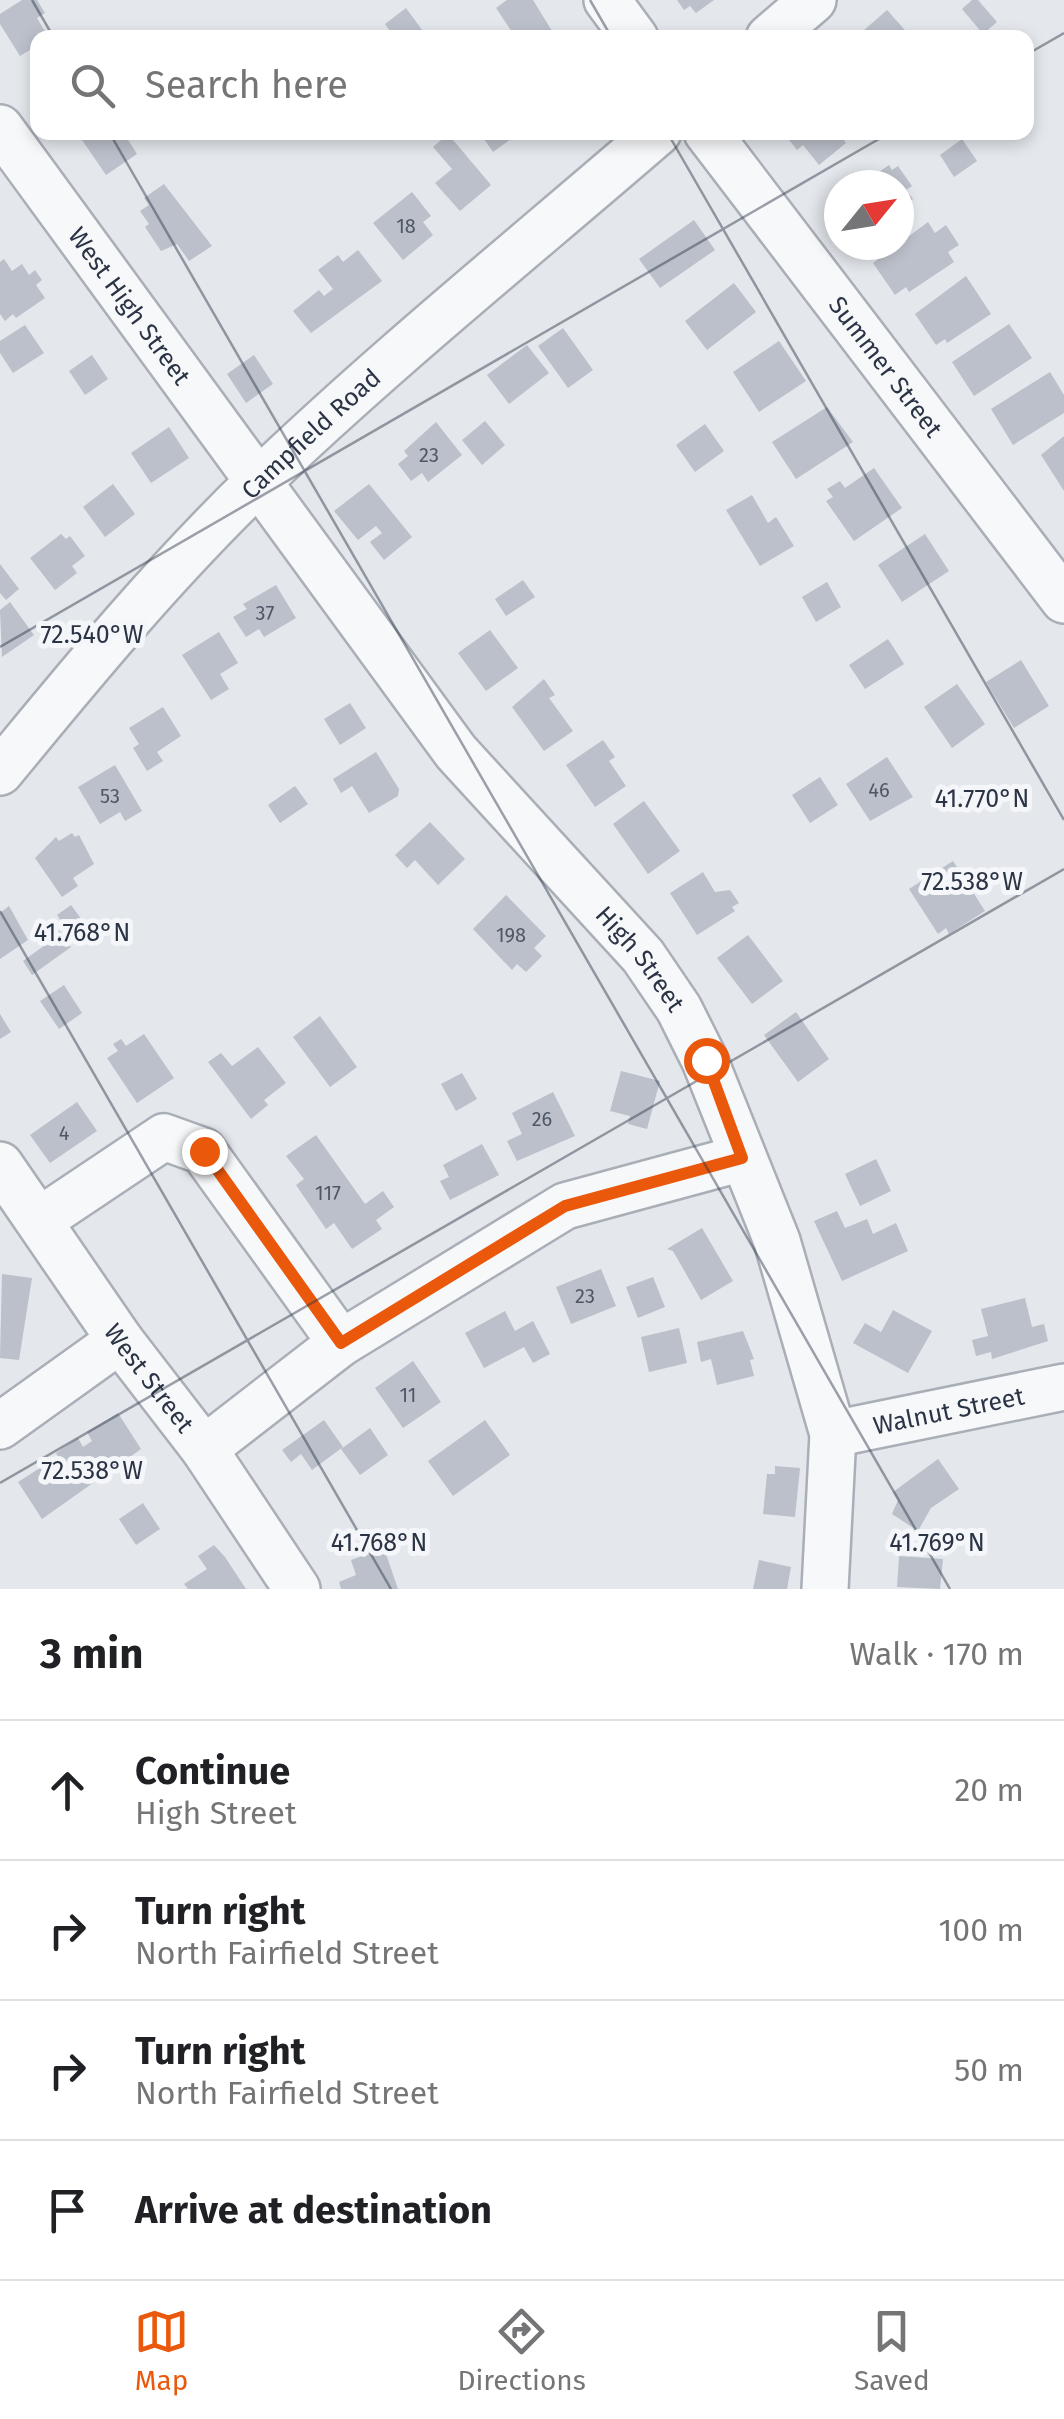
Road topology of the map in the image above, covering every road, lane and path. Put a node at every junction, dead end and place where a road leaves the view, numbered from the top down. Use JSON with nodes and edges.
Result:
{"nodes":[{"id":1,"x":607,"y":0,"type":"edge"},
{"id":2,"x":813,"y":0,"type":"edge"},
{"id":3,"x":629,"y":30,"type":"edge"},
{"id":4,"x":778,"y":30,"type":"edge"},
{"id":5,"x":0,"y":128,"type":"edge"},
{"id":6,"x":649,"y":140,"type":"edge"},
{"id":7,"x":715,"y":140,"type":"edge"},
{"id":8,"x":256,"y":484,"type":"junction"},
{"id":9,"x":1050,"y":551,"type":"edge"},
{"id":10,"x":1064,"y":600,"type":"edge"},
{"id":11,"x":0,"y":772,"type":"edge"},
{"id":12,"x":742,"y":1158,"type":"junction"},
{"id":13,"x":0,"y":1165,"type":"edge"},
{"id":14,"x":40,"y":1220,"type":"junction"},
{"id":15,"x":120,"y":1340,"type":"junction"},
{"id":16,"x":341,"y":1343,"type":"junction"},
{"id":17,"x":1064,"y":1387,"type":"edge"},
{"id":18,"x":0,"y":1426,"type":"edge"},
{"id":19,"x":833,"y":1434,"type":"junction"},
{"id":20,"x":204,"y":1450,"type":"junction"},
{"id":21,"x":297,"y":1589,"type":"edge"},
{"id":22,"x":825,"y":1589,"type":"edge"}],
"edges":[{"from":1,"to":3,"type":"street"},
{"from":2,"to":4,"type":"street"},
{"from":5,"to":8,"type":"street","name":"West High Street"},
{"from":6,"to":8,"type":"street","name":"Campfield Road"},
{"from":7,"to":9,"type":"street","name":"Summer Street"},
{"from":8,"to":11,"type":"street","name":"Campfield Road"},
{"from":8,"to":12,"type":"street","name":"High Street"},
{"from":9,"to":10,"type":"street","name":"Summer Street"},
{"from":12,"to":16,"type":"street"},
{"from":12,"to":19,"type":"street","name":"High Street"},
{"from":13,"to":14,"type":"street","name":"West Street"},
{"from":14,"to":15,"type":"street","name":"West Street"},
{"from":14,"to":16,"type":"street"},
{"from":15,"to":18,"type":"street"},
{"from":15,"to":20,"type":"street","name":"West Street"},
{"from":16,"to":20,"type":"street"},
{"from":17,"to":19,"type":"street","name":"Walnut Street"},
{"from":19,"to":22,"type":"street","name":"High Street"},
{"from":20,"to":21,"type":"street","name":"West Street"}]}
